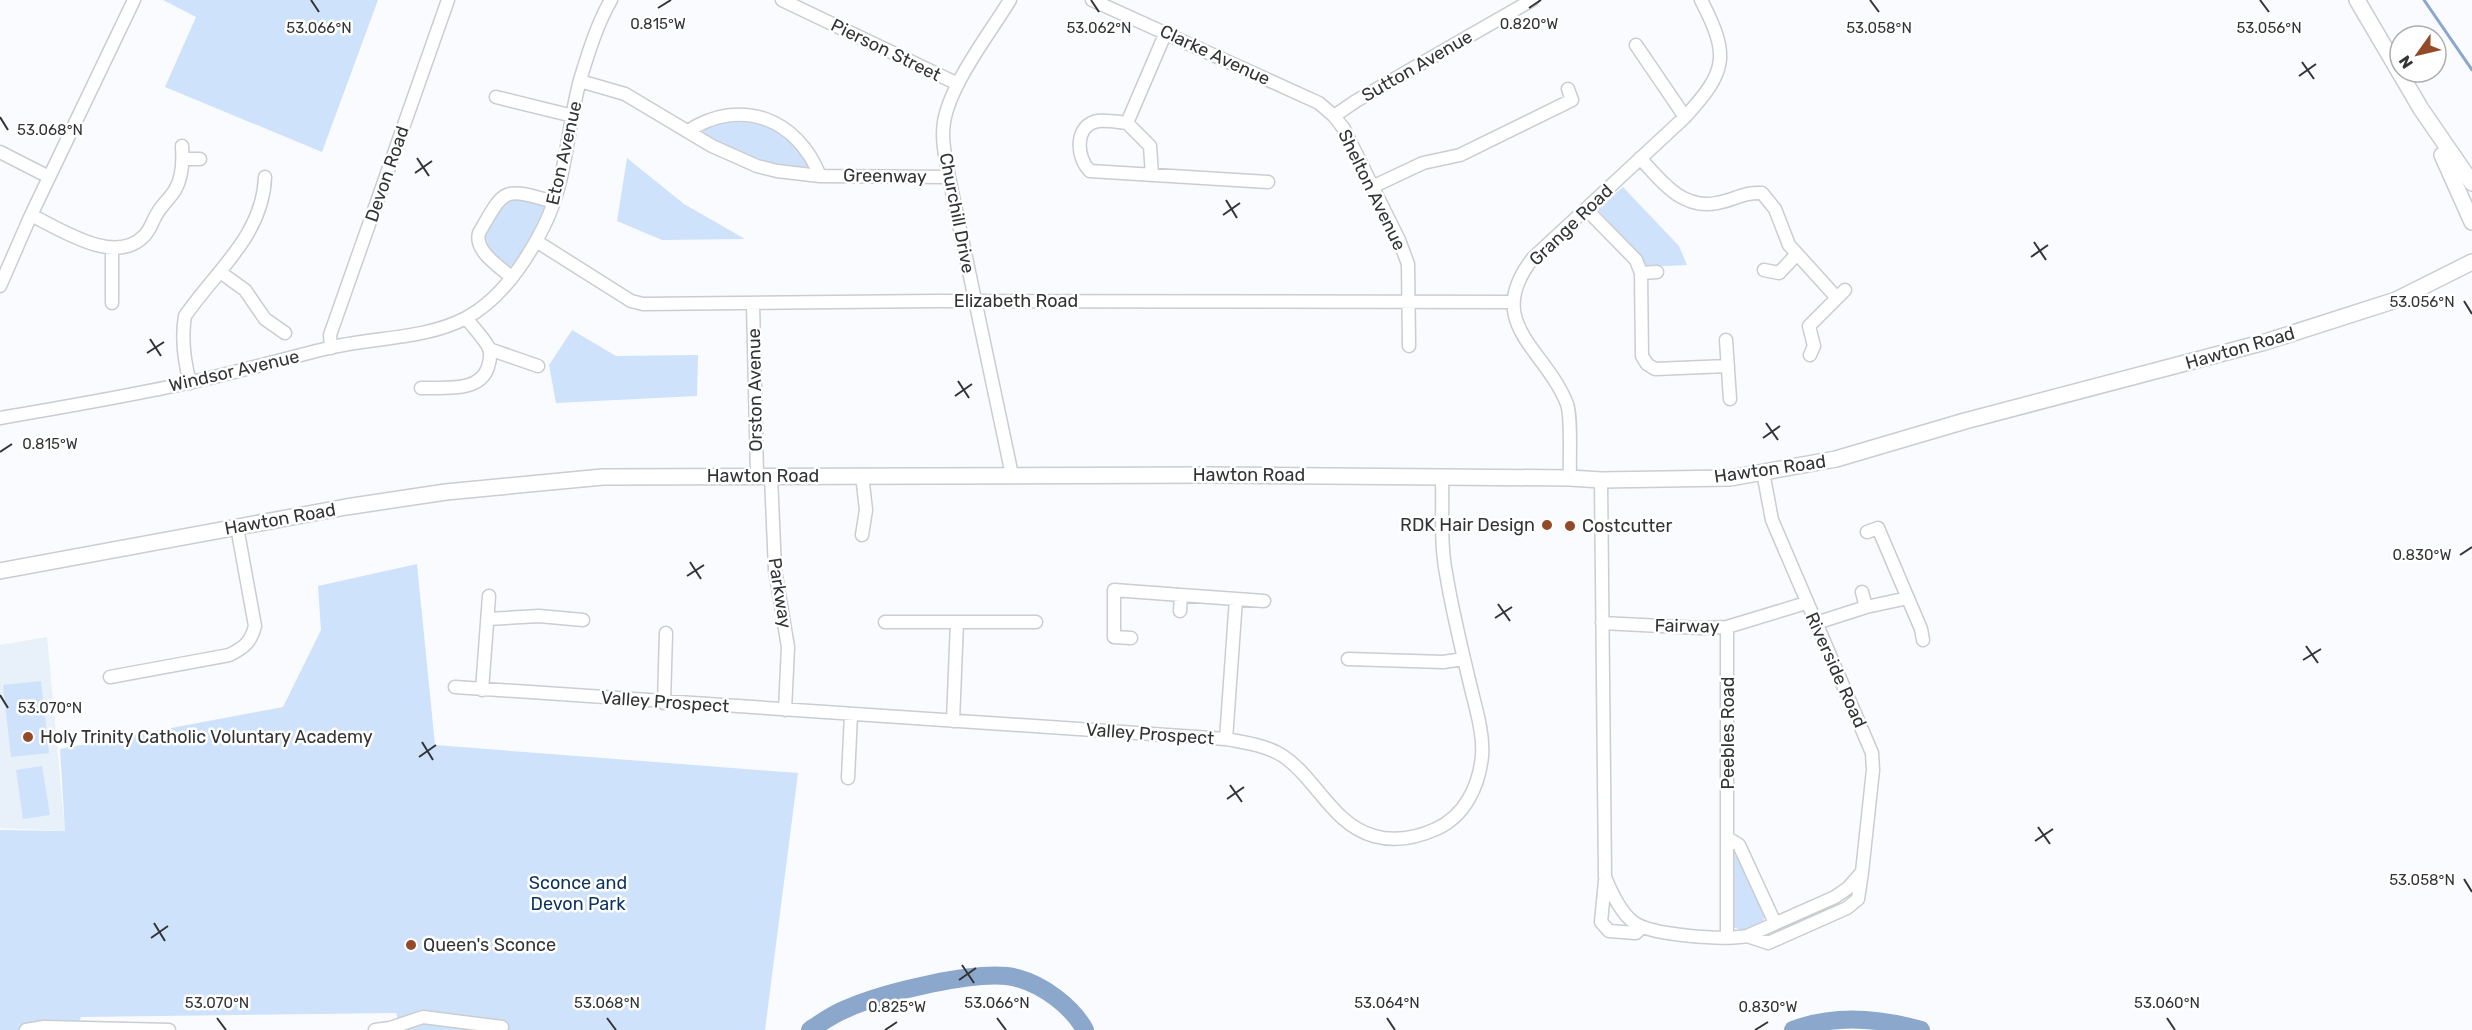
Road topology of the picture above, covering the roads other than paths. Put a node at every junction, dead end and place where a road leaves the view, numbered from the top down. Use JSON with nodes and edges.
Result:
{"nodes":[{"id":1,"x":134,"y":0,"type":"edge"},
{"id":2,"x":448,"y":0,"type":"edge"},
{"id":3,"x":611,"y":0,"type":"edge"},
{"id":4,"x":782,"y":0,"type":"edge"},
{"id":5,"x":1010,"y":0,"type":"edge"},
{"id":6,"x":1092,"y":0,"type":"edge"},
{"id":7,"x":1503,"y":0,"type":"edge"},
{"id":8,"x":1532,"y":0,"type":"edge"},
{"id":9,"x":1701,"y":0,"type":"edge"},
{"id":10,"x":2356,"y":0,"type":"edge"},
{"id":11,"x":1512,"y":11,"type":"junction"},
{"id":12,"x":1166,"y":32,"type":"junction"},
{"id":13,"x":1636,"y":45,"type":"dead end"},
{"id":14,"x":580,"y":81,"type":"junction"},
{"id":15,"x":958,"y":84,"type":"junction"},
{"id":16,"x":496,"y":97,"type":"dead end"},
{"id":17,"x":1572,"y":99,"type":"dead end"},
{"id":18,"x":2421,"y":109,"type":"junction"},
{"id":19,"x":573,"y":116,"type":"junction"},
{"id":20,"x":1334,"y":116,"type":"junction"},
{"id":21,"x":1685,"y":117,"type":"junction"},
{"id":22,"x":1127,"y":123,"type":"junction"},
{"id":23,"x":688,"y":131,"type":"junction"},
{"id":24,"x":182,"y":146,"type":"dead end"},
{"id":25,"x":0,"y":152,"type":"edge"},
{"id":26,"x":1640,"y":158,"type":"junction"},
{"id":27,"x":183,"y":159,"type":"junction"},
{"id":28,"x":200,"y":159,"type":"dead end"},
{"id":29,"x":1152,"y":175,"type":"junction"},
{"id":30,"x":820,"y":176,"type":"junction"},
{"id":31,"x":49,"y":177,"type":"junction"},
{"id":32,"x":265,"y":177,"type":"dead end"},
{"id":33,"x":949,"y":177,"type":"junction"},
{"id":34,"x":1268,"y":182,"type":"dead end"},
{"id":35,"x":2472,"y":183,"type":"edge"},
{"id":36,"x":1372,"y":187,"type":"junction"},
{"id":37,"x":554,"y":202,"type":"junction"},
{"id":38,"x":1587,"y":210,"type":"junction"},
{"id":39,"x":31,"y":215,"type":"junction"},
{"id":40,"x":2472,"y":222,"type":"edge"},
{"id":41,"x":536,"y":241,"type":"junction"},
{"id":42,"x":112,"y":249,"type":"junction"},
{"id":43,"x":1797,"y":254,"type":"junction"},
{"id":44,"x":2472,"y":262,"type":"edge"},
{"id":45,"x":1764,"y":270,"type":"dead end"},
{"id":46,"x":3,"y":271,"type":"edge"},
{"id":47,"x":220,"y":272,"type":"junction"},
{"id":48,"x":1657,"y":272,"type":"dead end"},
{"id":49,"x":1641,"y":273,"type":"junction"},
{"id":50,"x":511,"y":277,"type":"junction"},
{"id":51,"x":0,"y":286,"type":"edge"},
{"id":52,"x":1410,"y":300,"type":"junction"},
{"id":53,"x":975,"y":302,"type":"junction"},
{"id":54,"x":1513,"y":302,"type":"junction"},
{"id":55,"x":112,"y":303,"type":"dead end"},
{"id":56,"x":753,"y":304,"type":"junction"},
{"id":57,"x":466,"y":318,"type":"junction"},
{"id":58,"x":285,"y":333,"type":"dead end"},
{"id":59,"x":1726,"y":340,"type":"dead end"},
{"id":60,"x":1409,"y":346,"type":"dead end"},
{"id":61,"x":331,"y":348,"type":"junction"},
{"id":62,"x":489,"y":349,"type":"junction"},
{"id":63,"x":1816,"y":349,"type":"dead end"},
{"id":64,"x":538,"y":366,"type":"dead end"},
{"id":65,"x":1728,"y":366,"type":"junction"},
{"id":66,"x":190,"y":383,"type":"junction"},
{"id":67,"x":421,"y":388,"type":"dead end"},
{"id":68,"x":1730,"y":399,"type":"dead end"},
{"id":69,"x":0,"y":418,"type":"edge"},
{"id":70,"x":1762,"y":472,"type":"junction"},
{"id":71,"x":862,"y":475,"type":"junction"},
{"id":72,"x":1012,"y":475,"type":"junction"},
{"id":73,"x":764,"y":476,"type":"junction"},
{"id":74,"x":1442,"y":477,"type":"junction"},
{"id":75,"x":1570,"y":478,"type":"junction"},
{"id":76,"x":1601,"y":480,"type":"junction"},
{"id":77,"x":237,"y":527,"type":"junction"},
{"id":78,"x":1867,"y":532,"type":"dead end"},
{"id":79,"x":862,"y":535,"type":"dead end"},
{"id":80,"x":0,"y":571,"type":"edge"},
{"id":81,"x":1862,"y":592,"type":"dead end"},
{"id":82,"x":1181,"y":595,"type":"junction"},
{"id":83,"x":489,"y":596,"type":"dead end"},
{"id":84,"x":1908,"y":598,"type":"junction"},
{"id":85,"x":1236,"y":599,"type":"junction"},
{"id":86,"x":1264,"y":600,"type":"dead end"},
{"id":87,"x":1806,"y":603,"type":"junction"},
{"id":88,"x":1866,"y":607,"type":"junction"},
{"id":89,"x":1180,"y":612,"type":"dead end"},
{"id":90,"x":488,"y":619,"type":"junction"},
{"id":91,"x":583,"y":620,"type":"dead end"},
{"id":92,"x":885,"y":622,"type":"dead end"},
{"id":93,"x":957,"y":622,"type":"junction"},
{"id":94,"x":1036,"y":622,"type":"dead end"},
{"id":95,"x":1602,"y":623,"type":"junction"},
{"id":96,"x":1816,"y":623,"type":"junction"},
{"id":97,"x":1727,"y":627,"type":"junction"},
{"id":98,"x":666,"y":633,"type":"dead end"},
{"id":99,"x":1909,"y":634,"type":"dead end"},
{"id":100,"x":1131,"y":638,"type":"dead end"},
{"id":101,"x":1348,"y":659,"type":"dead end"},
{"id":102,"x":1464,"y":659,"type":"junction"},
{"id":103,"x":110,"y":677,"type":"dead end"},
{"id":104,"x":455,"y":687,"type":"dead end"},
{"id":105,"x":482,"y":690,"type":"junction"},
{"id":106,"x":664,"y":702,"type":"junction"},
{"id":107,"x":785,"y":710,"type":"junction"},
{"id":108,"x":851,"y":714,"type":"junction"},
{"id":109,"x":953,"y":721,"type":"junction"},
{"id":110,"x":1227,"y":739,"type":"junction"},
{"id":111,"x":848,"y":778,"type":"dead end"},
{"id":112,"x":1728,"y":838,"type":"junction"},
{"id":113,"x":1862,"y":873,"type":"junction"},
{"id":114,"x":1605,"y":877,"type":"junction"},
{"id":115,"x":1774,"y":923,"type":"junction"},
{"id":116,"x":1642,"y":927,"type":"junction"},
{"id":117,"x":1747,"y":936,"type":"junction"},
{"id":118,"x":1727,"y":938,"type":"junction"},
{"id":119,"x":502,"y":1027,"type":"dead end"},
{"id":120,"x":26,"y":1030,"type":"edge"},
{"id":121,"x":169,"y":1030,"type":"edge"},
{"id":122,"x":375,"y":1030,"type":"edge"}],
"edges":[{"from":1,"to":31,"type":"street"},
{"from":2,"to":61,"type":"street","name":"Devon Road"},
{"from":3,"to":14,"type":"street","name":"Eton Avenue"},
{"from":4,"to":15,"type":"street","name":"Pierson Street"},
{"from":5,"to":15,"type":"street","name":"Churchill Drive"},
{"from":6,"to":12,"type":"street","name":"Clarke Avenue"},
{"from":7,"to":11,"type":"street"},
{"from":8,"to":11,"type":"street","name":"Sutton Avenue"},
{"from":9,"to":21,"type":"street","name":"Grange Road"},
{"from":10,"to":18,"type":"street"},
{"from":11,"to":20,"type":"street","name":"Sutton Avenue"},
{"from":12,"to":20,"type":"street","name":"Clarke Avenue"},
{"from":12,"to":22,"type":"street"},
{"from":13,"to":21,"type":"street"},
{"from":14,"to":19,"type":"street","name":"Eton Avenue"},
{"from":14,"to":23,"type":"street","name":"Greenway"},
{"from":15,"to":33,"type":"street","name":"Churchill Drive"},
{"from":16,"to":19,"type":"street"},
{"from":17,"to":36,"type":"street"},
{"from":18,"to":35,"type":"street"},
{"from":18,"to":40,"type":"street"},
{"from":19,"to":37,"type":"street","name":"Eton Avenue"},
{"from":20,"to":36,"type":"street","name":"Shelton Avenue"},
{"from":21,"to":26,"type":"street","name":"Grange Road"},
{"from":22,"to":29,"type":"street"},
{"from":22,"to":29,"type":"street"},
{"from":23,"to":30,"type":"street","name":"Greenway"},
{"from":23,"to":30,"type":"street","name":"Greenway"},
{"from":24,"to":27,"type":"street"},
{"from":25,"to":31,"type":"street"},
{"from":26,"to":38,"type":"street","name":"Grange Road"},
{"from":26,"to":43,"type":"street"},
{"from":27,"to":28,"type":"street"},
{"from":27,"to":42,"type":"street"},
{"from":29,"to":34,"type":"street"},
{"from":30,"to":33,"type":"street","name":"Greenway"},
{"from":31,"to":39,"type":"street"},
{"from":32,"to":47,"type":"street"},
{"from":33,"to":53,"type":"street","name":"Churchill Drive"},
{"from":36,"to":52,"type":"street","name":"Shelton Avenue"},
{"from":37,"to":41,"type":"street","name":"Eton Avenue"},
{"from":37,"to":50,"type":"street"},
{"from":38,"to":49,"type":"street"},
{"from":38,"to":54,"type":"street","name":"Grange Road"},
{"from":39,"to":42,"type":"street"},
{"from":39,"to":46,"type":"street"},
{"from":41,"to":50,"type":"street","name":"Eton Avenue"},
{"from":41,"to":56,"type":"street","name":"Elizabeth Road"},
{"from":42,"to":55,"type":"street"},
{"from":43,"to":45,"type":"street"},
{"from":43,"to":63,"type":"street"},
{"from":44,"to":70,"type":"street","name":"Hawton Road"},
{"from":46,"to":51,"type":"street"},
{"from":47,"to":58,"type":"street"},
{"from":47,"to":66,"type":"street"},
{"from":48,"to":49,"type":"street"},
{"from":49,"to":65,"type":"street"},
{"from":50,"to":57,"type":"street","name":"Eton Avenue"},
{"from":52,"to":53,"type":"street","name":"Elizabeth Road"},
{"from":52,"to":54,"type":"street","name":"Elizabeth Road"},
{"from":52,"to":60,"type":"street","name":"Shelton Avenue"},
{"from":53,"to":56,"type":"street","name":"Elizabeth Road"},
{"from":53,"to":72,"type":"street","name":"Churchill Drive"},
{"from":54,"to":75,"type":"street","name":"Grange Road"},
{"from":56,"to":73,"type":"street","name":"Orston Avenue"},
{"from":57,"to":61,"type":"street","name":"Windsor Avenue"},
{"from":57,"to":62,"type":"street"},
{"from":59,"to":65,"type":"street"},
{"from":61,"to":66,"type":"street","name":"Windsor Avenue"},
{"from":62,"to":64,"type":"street"},
{"from":62,"to":67,"type":"street"},
{"from":65,"to":68,"type":"street"},
{"from":66,"to":69,"type":"street","name":"Windsor Avenue"},
{"from":70,"to":76,"type":"street","name":"Hawton Road"},
{"from":70,"to":87,"type":"street","name":"Riverside Road"},
{"from":71,"to":72,"type":"street","name":"Hawton Road"},
{"from":71,"to":73,"type":"street","name":"Hawton Road"},
{"from":71,"to":79,"type":"street"},
{"from":72,"to":74,"type":"street","name":"Hawton Road"},
{"from":73,"to":77,"type":"street","name":"Hawton Road"},
{"from":73,"to":107,"type":"street","name":"Parkway"},
{"from":74,"to":75,"type":"street","name":"Hawton Road"},
{"from":74,"to":102,"type":"street","name":"Valley Prospect"},
{"from":75,"to":76,"type":"street","name":"Hawton Road"},
{"from":76,"to":95,"type":"street","name":"Riverside Road"},
{"from":77,"to":80,"type":"street","name":"Hawton Road"},
{"from":77,"to":103,"type":"street"},
{"from":78,"to":84,"type":"street"},
{"from":81,"to":88,"type":"street"},
{"from":82,"to":85,"type":"street"},
{"from":82,"to":89,"type":"street"},
{"from":82,"to":100,"type":"street"},
{"from":83,"to":90,"type":"street"},
{"from":84,"to":88,"type":"street"},
{"from":84,"to":99,"type":"street"},
{"from":85,"to":86,"type":"street"},
{"from":85,"to":110,"type":"street"},
{"from":87,"to":96,"type":"street","name":"Riverside Road"},
{"from":87,"to":97,"type":"street","name":"Fairway"},
{"from":88,"to":96,"type":"street"},
{"from":90,"to":91,"type":"street"},
{"from":90,"to":105,"type":"street"},
{"from":92,"to":93,"type":"street"},
{"from":93,"to":94,"type":"street"},
{"from":93,"to":109,"type":"street"},
{"from":95,"to":97,"type":"street","name":"Fairway"},
{"from":95,"to":114,"type":"street","name":"Riverside Road"},
{"from":96,"to":113,"type":"street","name":"Riverside Road"},
{"from":97,"to":112,"type":"street","name":"Peebles Road"},
{"from":98,"to":106,"type":"street"},
{"from":101,"to":102,"type":"street"},
{"from":102,"to":110,"type":"street","name":"Valley Prospect"},
{"from":104,"to":105,"type":"street","name":"Valley Prospect"},
{"from":105,"to":106,"type":"street","name":"Valley Prospect"},
{"from":106,"to":107,"type":"street","name":"Valley Prospect"},
{"from":107,"to":108,"type":"street","name":"Valley Prospect"},
{"from":108,"to":109,"type":"street","name":"Valley Prospect"},
{"from":108,"to":111,"type":"street"},
{"from":109,"to":110,"type":"street","name":"Valley Prospect"},
{"from":112,"to":115,"type":"street"},
{"from":112,"to":118,"type":"street","name":"Peebles Road"},
{"from":113,"to":115,"type":"street","name":"Riverside Road"},
{"from":113,"to":117,"type":"street","name":"Riverside Road"},
{"from":114,"to":116,"type":"street","name":"Riverside Road"},
{"from":114,"to":116,"type":"street","name":"Riverside Road"},
{"from":115,"to":117,"type":"street","name":"Riverside Road"},
{"from":116,"to":118,"type":"street","name":"Riverside Road"},
{"from":117,"to":118,"type":"street","name":"Riverside Road"},
{"from":119,"to":122,"type":"street"},
{"from":120,"to":121,"type":"street"}]}
